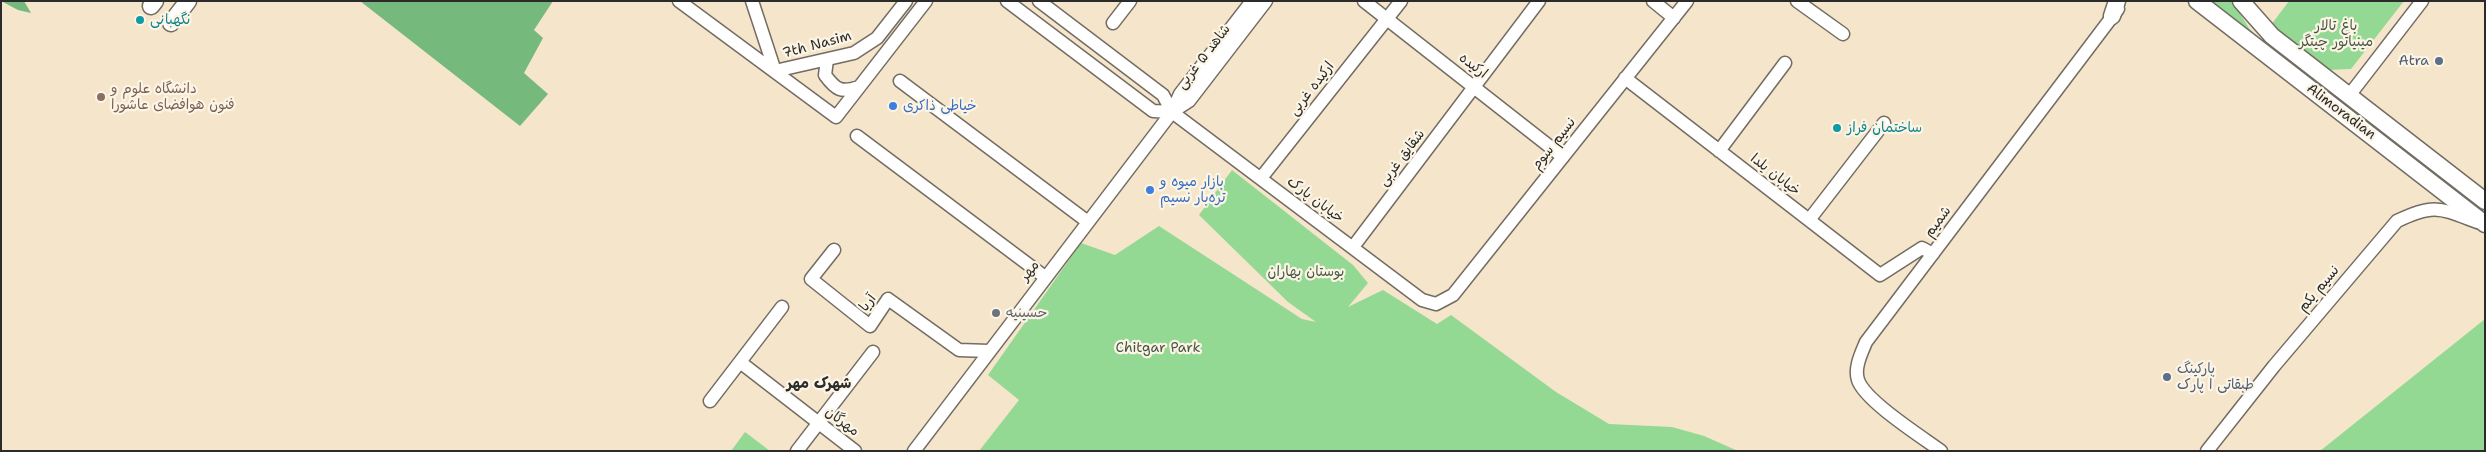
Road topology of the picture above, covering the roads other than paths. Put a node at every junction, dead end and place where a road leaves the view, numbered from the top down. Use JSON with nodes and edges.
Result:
{"nodes":[{"id":1,"x":188,"y":1,"type":"edge"},
{"id":2,"x":679,"y":1,"type":"edge"},
{"id":3,"x":752,"y":1,"type":"edge"},
{"id":4,"x":906,"y":1,"type":"edge"},
{"id":5,"x":926,"y":1,"type":"edge"},
{"id":6,"x":1007,"y":1,"type":"edge"},
{"id":7,"x":1038,"y":1,"type":"edge"},
{"id":8,"x":1130,"y":1,"type":"edge"},
{"id":9,"x":1252,"y":1,"type":"edge"},
{"id":10,"x":1266,"y":1,"type":"edge"},
{"id":11,"x":1364,"y":1,"type":"edge"},
{"id":12,"x":1401,"y":1,"type":"edge"},
{"id":13,"x":1539,"y":1,"type":"edge"},
{"id":14,"x":1653,"y":1,"type":"edge"},
{"id":15,"x":1687,"y":1,"type":"edge"},
{"id":16,"x":1797,"y":1,"type":"edge"},
{"id":17,"x":2124,"y":1,"type":"edge"},
{"id":18,"x":2197,"y":1,"type":"edge"},
{"id":19,"x":2241,"y":1,"type":"edge"},
{"id":20,"x":2422,"y":1,"type":"edge"},
{"id":21,"x":2114,"y":9,"type":"edge"},
{"id":22,"x":1387,"y":18,"type":"junction"},
{"id":23,"x":1674,"y":18,"type":"junction"},
{"id":24,"x":171,"y":23,"type":"dead end"},
{"id":25,"x":1113,"y":23,"type":"dead end"},
{"id":26,"x":1843,"y":34,"type":"dead end"},
{"id":27,"x":828,"y":60,"type":"junction"},
{"id":28,"x":1785,"y":63,"type":"dead end"},
{"id":29,"x":775,"y":71,"type":"junction"},
{"id":30,"x":1625,"y":78,"type":"junction"},
{"id":31,"x":900,"y":81,"type":"dead end"},
{"id":32,"x":858,"y":86,"type":"junction"},
{"id":33,"x":1474,"y":86,"type":"junction"},
{"id":34,"x":2348,"y":97,"type":"junction"},
{"id":35,"x":1172,"y":112,"type":"junction"},
{"id":36,"x":1884,"y":123,"type":"dead end"},
{"id":37,"x":857,"y":136,"type":"dead end"},
{"id":38,"x":1719,"y":151,"type":"junction"},
{"id":39,"x":1563,"y":157,"type":"junction"},
{"id":40,"x":1261,"y":178,"type":"junction"},
{"id":41,"x":2485,"y":201,"type":"edge"},
{"id":42,"x":1808,"y":220,"type":"junction"},
{"id":43,"x":1088,"y":222,"type":"junction"},
{"id":44,"x":2485,"y":224,"type":"edge"},
{"id":45,"x":1353,"y":247,"type":"junction"},
{"id":46,"x":834,"y":250,"type":"dead end"},
{"id":47,"x":1933,"y":254,"type":"junction"},
{"id":48,"x":1045,"y":277,"type":"junction"},
{"id":49,"x":1443,"y":302,"type":"joint"},
{"id":50,"x":782,"y":307,"type":"dead end"},
{"id":51,"x":989,"y":351,"type":"junction"},
{"id":52,"x":873,"y":352,"type":"dead end"},
{"id":53,"x":740,"y":362,"type":"junction"},
{"id":54,"x":710,"y":401,"type":"dead end"},
{"id":55,"x":819,"y":423,"type":"junction"},
{"id":56,"x":797,"y":451,"type":"edge"},
{"id":57,"x":855,"y":451,"type":"edge"},
{"id":58,"x":914,"y":451,"type":"edge"},
{"id":59,"x":1941,"y":451,"type":"edge"},
{"id":60,"x":2208,"y":451,"type":"edge"}],
"edges":[{"from":1,"to":24,"type":"main road"},
{"from":2,"to":29,"type":"street"},
{"from":3,"to":29,"type":"street"},
{"from":4,"to":27,"type":"street","name":"7th Nasim"},
{"from":5,"to":32,"type":"street"},
{"from":6,"to":35,"type":"street","name":"خیابان پارک"},
{"from":7,"to":35,"type":"street","name":"خیابان پارک"},
{"from":8,"to":25,"type":"street"},
{"from":9,"to":35,"type":"street","name":"شاهد ۵ غربی"},
{"from":10,"to":35,"type":"street","name":"شاهد ۵ غربی"},
{"from":11,"to":22,"type":"street","name":"ارکیده"},
{"from":12,"to":22,"type":"street","name":"ارکیده غربی"},
{"from":13,"to":33,"type":"street","name":"شقایق غربی"},
{"from":14,"to":23,"type":"street"},
{"from":15,"to":23,"type":"street","name":"نسیم سوم"},
{"from":16,"to":26,"type":"street"},
{"from":17,"to":21,"type":"street","name":"شمیم"},
{"from":18,"to":44,"type":"main road","name":"Alimoradian"},
{"from":19,"to":34,"type":"main road","name":"Alimoradian"},
{"from":20,"to":34,"type":"street"},
{"from":21,"to":47,"type":"street","name":"شمیم"},
{"from":22,"to":33,"type":"street","name":"ارکیده"},
{"from":22,"to":40,"type":"street","name":"ارکیده غربی"},
{"from":23,"to":30,"type":"street","name":"نسیم سوم"},
{"from":27,"to":29,"type":"street","name":"7th Nasim"},
{"from":27,"to":32,"type":"street"},
{"from":28,"to":38,"type":"street"},
{"from":29,"to":32,"type":"street"},
{"from":30,"to":38,"type":"street","name":"خیابان یلدا"},
{"from":30,"to":39,"type":"street","name":"نسیم سوم"},
{"from":31,"to":43,"type":"street"},
{"from":33,"to":39,"type":"street","name":"ارکیده"},
{"from":33,"to":45,"type":"street","name":"شقایق غربی"},
{"from":34,"to":41,"type":"main road","name":"Alimoradian"},
{"from":35,"to":40,"type":"street","name":"خیابان پارک"},
{"from":35,"to":43,"type":"street","name":"مهر"},
{"from":36,"to":42,"type":"street"},
{"from":37,"to":48,"type":"street"},
{"from":38,"to":42,"type":"street","name":"خیابان یلدا"},
{"from":39,"to":49,"type":"street","name":"نسیم سوم"},
{"from":40,"to":45,"type":"street","name":"خیابان پارک"},
{"from":42,"to":47,"type":"street","name":"خیابان یلدا"},
{"from":43,"to":48,"type":"street","name":"مهر"},
{"from":44,"to":60,"type":"street","name":"نسیم یکم"},
{"from":45,"to":49,"type":"street","name":"خیابان پارک"},
{"from":46,"to":51,"type":"street","name":"آریا"},
{"from":47,"to":59,"type":"street","name":"شمیم"},
{"from":48,"to":51,"type":"street","name":"مهر"},
{"from":50,"to":53,"type":"street"},
{"from":51,"to":58,"type":"street","name":"مهر"},
{"from":52,"to":55,"type":"street"},
{"from":53,"to":54,"type":"street"},
{"from":53,"to":55,"type":"street","name":"مهرگان"},
{"from":55,"to":56,"type":"street"},
{"from":55,"to":57,"type":"street","name":"مهرگان"}]}
